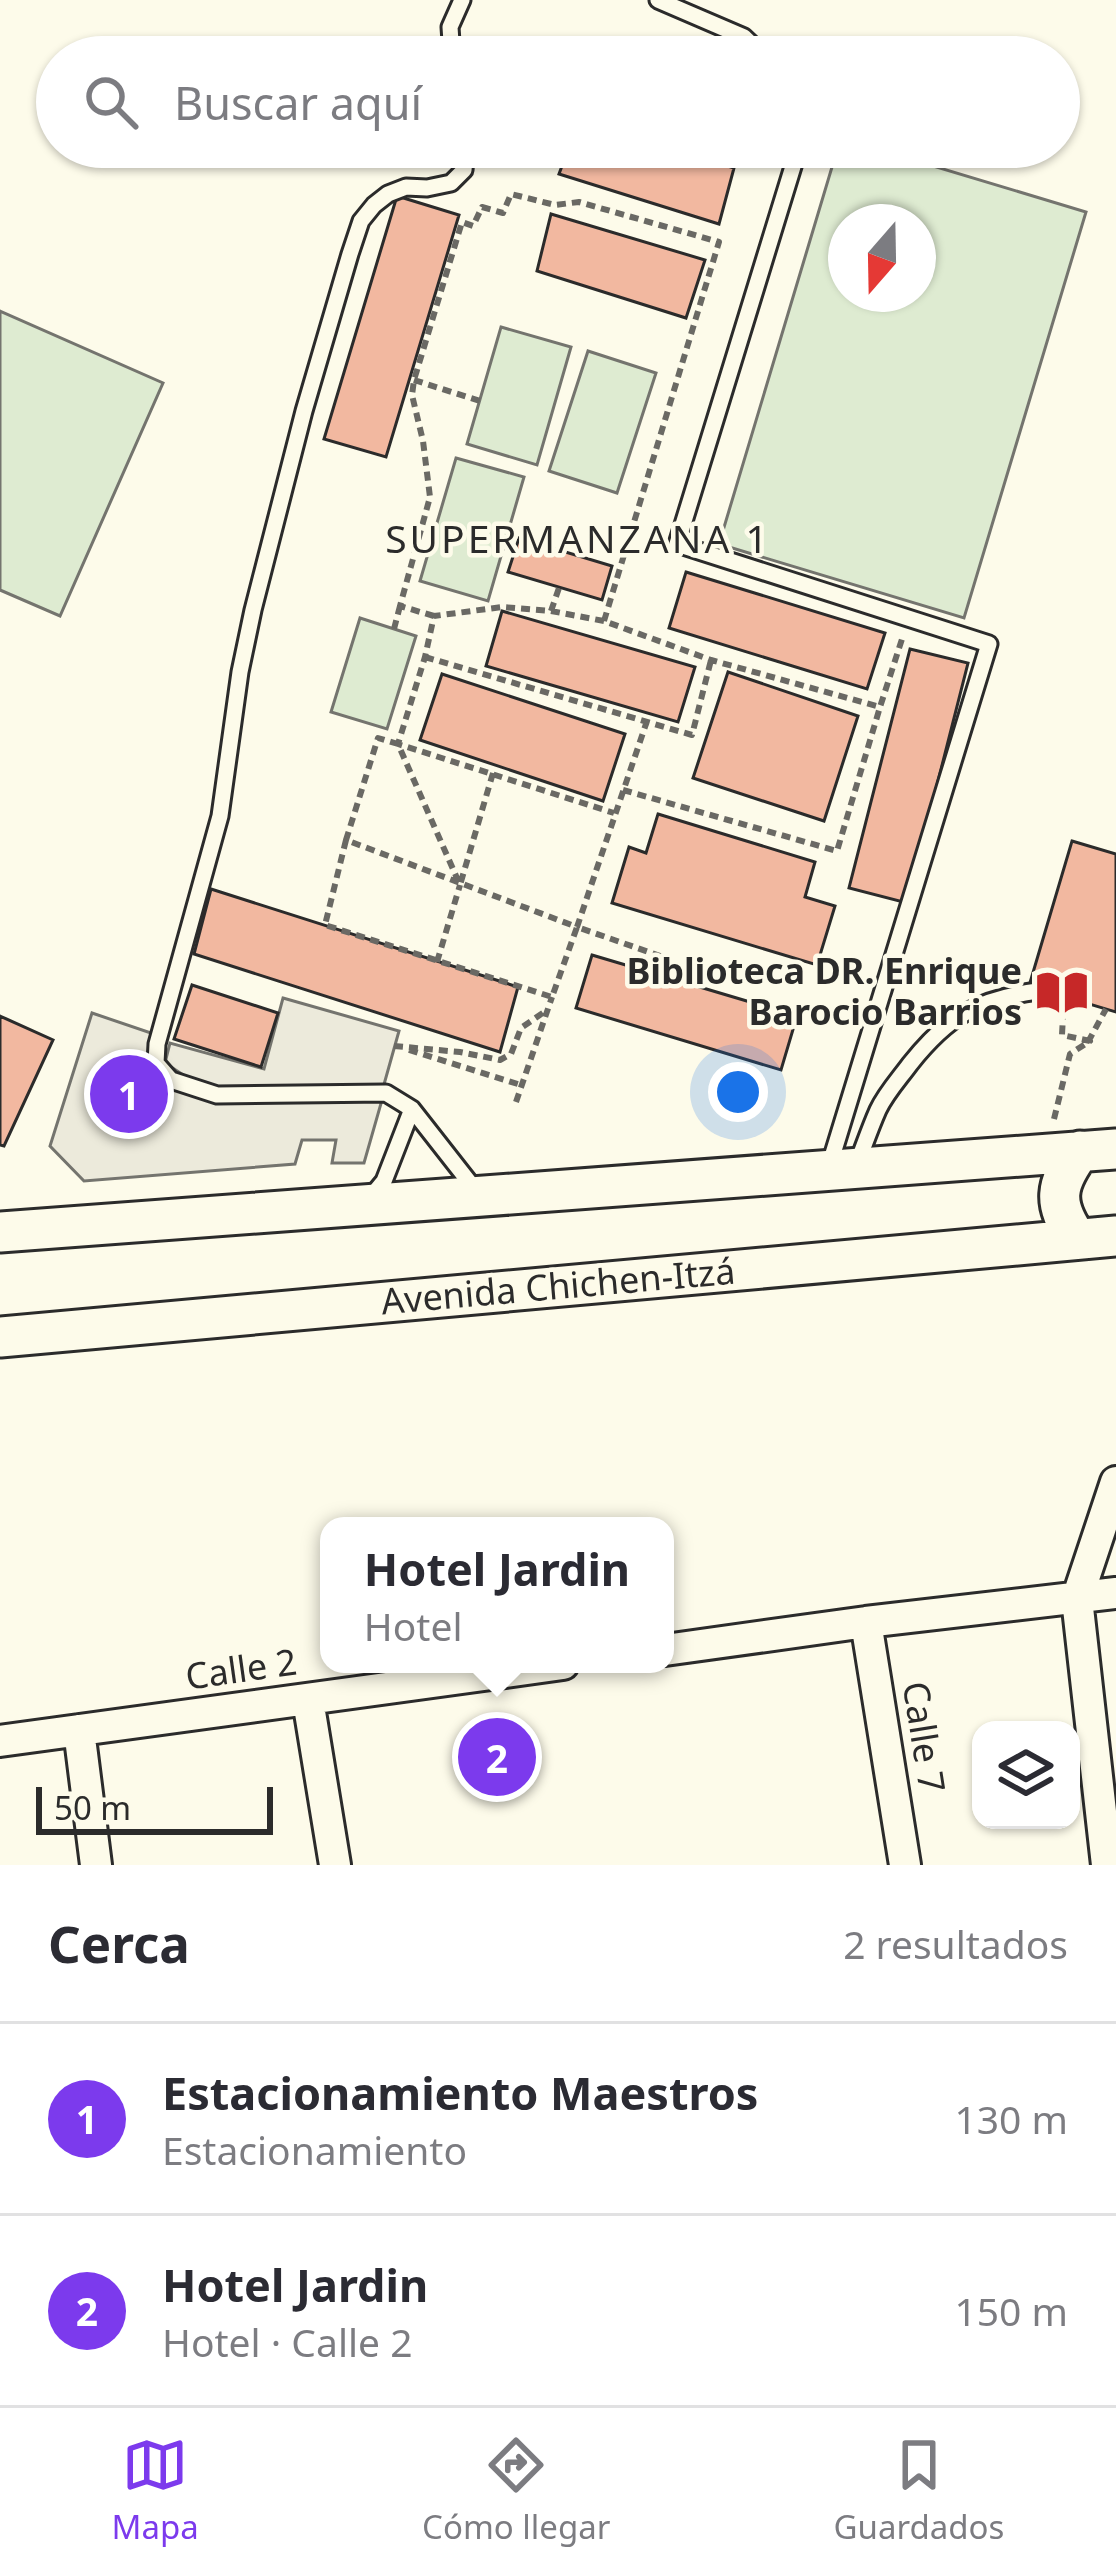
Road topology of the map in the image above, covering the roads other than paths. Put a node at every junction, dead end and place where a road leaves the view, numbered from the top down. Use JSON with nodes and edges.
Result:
{"nodes":[{"id":1,"x":462,"y":0,"type":"edge"},
{"id":2,"x":658,"y":0,"type":"edge"},
{"id":3,"x":451,"y":36,"type":"edge"},
{"id":4,"x":742,"y":36,"type":"edge"},
{"id":5,"x":464,"y":168,"type":"edge"},
{"id":6,"x":793,"y":168,"type":"edge"},
{"id":7,"x":1038,"y":992,"type":"dead end"},
{"id":8,"x":412,"y":1109,"type":"junction"},
{"id":9,"x":1081,"y":1151,"type":"edge"},
{"id":10,"x":842,"y":1169,"type":"junction"},
{"id":11,"x":481,"y":1196,"type":"junction"},
{"id":12,"x":364,"y":1205,"type":"junction"},
{"id":13,"x":0,"y":1232,"type":"edge"},
{"id":14,"x":1096,"y":1238,"type":"edge"},
{"id":15,"x":0,"y":1337,"type":"edge"},
{"id":16,"x":1116,"y":1483,"type":"edge"},
{"id":17,"x":1116,"y":1593,"type":"edge"},
{"id":18,"x":1077,"y":1599,"type":"junction"},
{"id":19,"x":866,"y":1622,"type":"junction"},
{"id":20,"x":674,"y":1649,"type":"edge"},
{"id":21,"x":498,"y":1673,"type":"edge"},
{"id":22,"x":308,"y":1700,"type":"junction"},
{"id":23,"x":79,"y":1730,"type":"junction"},
{"id":24,"x":0,"y":1741,"type":"edge"},
{"id":25,"x":96,"y":1865,"type":"edge"},
{"id":26,"x":335,"y":1865,"type":"edge"},
{"id":27,"x":905,"y":1865,"type":"edge"},
{"id":28,"x":1107,"y":1865,"type":"edge"}],
"edges":[{"from":1,"to":3,"type":"lane"},
{"from":2,"to":4,"type":"lane"},
{"from":5,"to":8,"type":"lane"},
{"from":6,"to":10,"type":"lane"},
{"from":7,"to":10,"type":"lane"},
{"from":8,"to":11,"type":"lane"},
{"from":8,"to":12,"type":"lane"},
{"from":9,"to":10,"type":"main road"},
{"from":9,"to":14,"type":"main road"},
{"from":10,"to":11,"type":"main road"},
{"from":11,"to":12,"type":"main road"},
{"from":12,"to":13,"type":"main road"},
{"from":14,"to":15,"type":"main road","name":"Avenida Chichen-Itzá"},
{"from":16,"to":18,"type":"street"},
{"from":17,"to":18,"type":"street"},
{"from":18,"to":19,"type":"street"},
{"from":18,"to":28,"type":"street"},
{"from":19,"to":20,"type":"street"},
{"from":19,"to":27,"type":"street","name":"Calle 7"},
{"from":21,"to":22,"type":"street","name":"Calle 2"},
{"from":22,"to":23,"type":"street","name":"Calle 2"},
{"from":22,"to":26,"type":"street"},
{"from":23,"to":24,"type":"street","name":"Calle 2"},
{"from":23,"to":25,"type":"street"}]}
